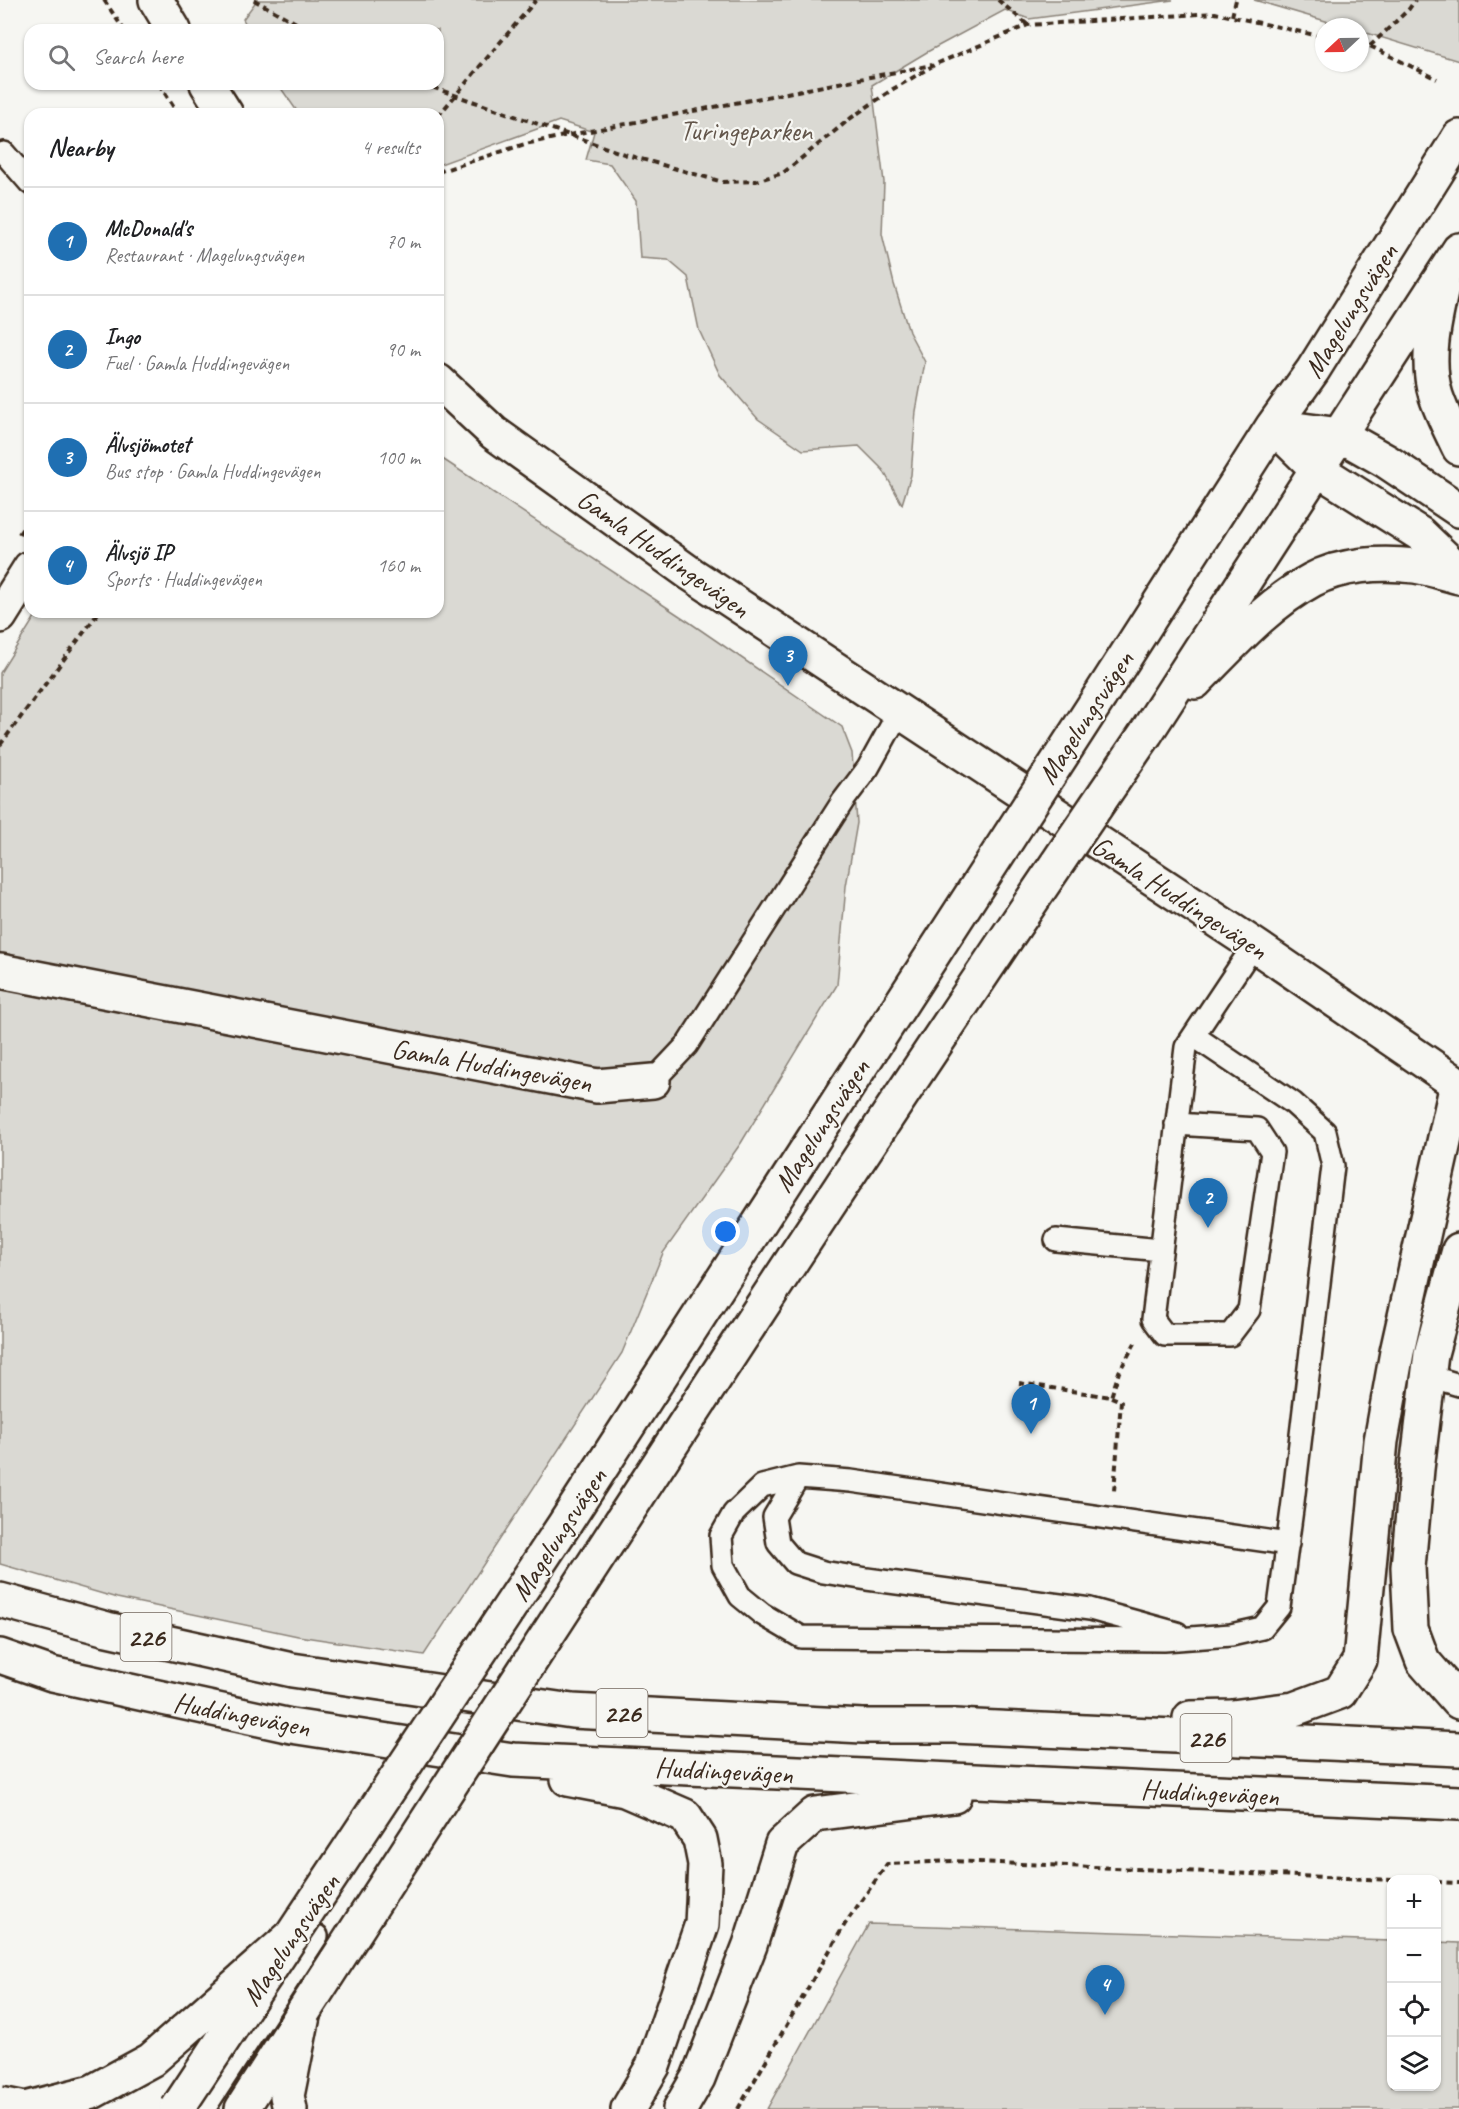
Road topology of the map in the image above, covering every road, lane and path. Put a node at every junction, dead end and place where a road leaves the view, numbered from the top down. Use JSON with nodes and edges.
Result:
{"nodes":[{"id":1,"x":104,"y":0,"type":"edge"},
{"id":2,"x":156,"y":0,"type":"edge"},
{"id":3,"x":254,"y":0,"type":"edge"},
{"id":4,"x":536,"y":0,"type":"edge"},
{"id":5,"x":998,"y":0,"type":"edge"},
{"id":6,"x":1236,"y":0,"type":"edge"},
{"id":7,"x":1414,"y":0,"type":"edge"},
{"id":8,"x":1232,"y":16,"type":"junction"},
{"id":9,"x":120,"y":24,"type":"edge"},
{"id":10,"x":170,"y":24,"type":"edge"},
{"id":11,"x":298,"y":24,"type":"edge"},
{"id":12,"x":1028,"y":25,"type":"junction"},
{"id":13,"x":1315,"y":35,"type":"edge"},
{"id":14,"x":1370,"y":46,"type":"joint"},
{"id":15,"x":936,"y":64,"type":"junction"},
{"id":16,"x":1437,"y":79,"type":"dead end"},
{"id":17,"x":163,"y":90,"type":"edge"},
{"id":18,"x":211,"y":90,"type":"edge"},
{"id":19,"x":442,"y":90,"type":"edge"},
{"id":20,"x":457,"y":95,"type":"junction"},
{"id":21,"x":174,"y":108,"type":"edge"},
{"id":22,"x":222,"y":108,"type":"edge"},
{"id":23,"x":444,"y":109,"type":"edge"},
{"id":24,"x":569,"y":135,"type":"junction"},
{"id":25,"x":1459,"y":137,"type":"edge"},
{"id":26,"x":4,"y":153,"type":"dead end"},
{"id":27,"x":444,"y":170,"type":"edge"},
{"id":28,"x":24,"y":176,"type":"edge"},
{"id":29,"x":1453,"y":260,"type":"edge"},
{"id":30,"x":444,"y":387,"type":"edge"},
{"id":31,"x":1273,"y":426,"type":"junction"},
{"id":32,"x":1340,"y":435,"type":"junction"},
{"id":33,"x":1459,"y":448,"type":"edge"},
{"id":34,"x":1317,"y":470,"type":"junction"},
{"id":35,"x":1459,"y":510,"type":"edge"},
{"id":36,"x":1459,"y":571,"type":"edge"},
{"id":37,"x":1459,"y":577,"type":"edge"},
{"id":38,"x":24,"y":578,"type":"edge"},
{"id":39,"x":0,"y":616,"type":"edge"},
{"id":40,"x":95,"y":618,"type":"edge"},
{"id":41,"x":899,"y":712,"type":"junction"},
{"id":42,"x":1146,"y":733,"type":"junction"},
{"id":43,"x":0,"y":745,"type":"edge"},
{"id":44,"x":1254,"y":945,"type":"junction"},
{"id":45,"x":0,"y":971,"type":"edge"},
{"id":46,"x":1194,"y":1036,"type":"junction"},
{"id":47,"x":653,"y":1081,"type":"joint"},
{"id":48,"x":1458,"y":1082,"type":"edge"},
{"id":49,"x":1176,"y":1124,"type":"junction"},
{"id":50,"x":1056,"y":1240,"type":"dead end"},
{"id":51,"x":1161,"y":1250,"type":"junction"},
{"id":52,"x":1459,"y":1250,"type":"edge"},
{"id":53,"x":1128,"y":1355,"type":"dead end"},
{"id":54,"x":1444,"y":1381,"type":"edge"},
{"id":55,"x":1019,"y":1383,"type":"dead end"},
{"id":56,"x":1111,"y":1396,"type":"junction"},
{"id":57,"x":798,"y":1477,"type":"junction"},
{"id":58,"x":1112,"y":1518,"type":"junction"},
{"id":59,"x":1288,"y":1544,"type":"junction"},
{"id":60,"x":0,"y":1600,"type":"edge"},
{"id":61,"x":1195,"y":1638,"type":"junction"},
{"id":62,"x":0,"y":1656,"type":"edge"},
{"id":63,"x":52,"y":1674,"type":"junction"},
{"id":64,"x":0,"y":1678,"type":"edge"},
{"id":65,"x":1459,"y":1702,"type":"edge"},
{"id":66,"x":954,"y":1726,"type":"junction"},
{"id":67,"x":1459,"y":1749,"type":"edge"},
{"id":68,"x":513,"y":1760,"type":"junction"},
{"id":69,"x":1045,"y":1785,"type":"junction"},
{"id":70,"x":1459,"y":1803,"type":"edge"},
{"id":71,"x":1387,"y":1880,"type":"edge"},
{"id":72,"x":1441,"y":1882,"type":"edge"},
{"id":73,"x":1459,"y":1883,"type":"edge"},
{"id":74,"x":305,"y":1936,"type":"junction"},
{"id":75,"x":304,"y":2011,"type":"junction"},
{"id":76,"x":0,"y":2098,"type":"edge"},
{"id":77,"x":0,"y":2104,"type":"edge"},
{"id":78,"x":22,"y":2109,"type":"edge"},
{"id":79,"x":177,"y":2109,"type":"edge"},
{"id":80,"x":204,"y":2109,"type":"edge"},
{"id":81,"x":242,"y":2109,"type":"edge"},
{"id":82,"x":290,"y":2109,"type":"edge"},
{"id":83,"x":628,"y":2109,"type":"edge"},
{"id":84,"x":681,"y":2109,"type":"edge"},
{"id":85,"x":738,"y":2109,"type":"edge"}],
"edges":[{"from":1,"to":9,"type":"path"},
{"from":2,"to":10,"type":"main road"},
{"from":3,"to":11,"type":"path"},
{"from":4,"to":20,"type":"path"},
{"from":5,"to":12,"type":"path"},
{"from":6,"to":8,"type":"path"},
{"from":7,"to":14,"type":"path"},
{"from":8,"to":12,"type":"path"},
{"from":8,"to":13,"type":"path"},
{"from":12,"to":15,"type":"path"},
{"from":14,"to":16,"type":"path"},
{"from":15,"to":24,"type":"path"},
{"from":15,"to":24,"type":"path"},
{"from":17,"to":21,"type":"path"},
{"from":18,"to":22,"type":"main road"},
{"from":19,"to":20,"type":"path"},
{"from":20,"to":23,"type":"path"},
{"from":20,"to":24,"type":"path"},
{"from":24,"to":27,"type":"path"},
{"from":25,"to":31,"type":"main road","name":"Magelungsvägen"},
{"from":26,"to":28,"type":"lane"},
{"from":29,"to":32,"type":"main road","name":"Magelungsvägen"},
{"from":29,"to":33,"type":"main road"},
{"from":30,"to":41,"type":"main road","name":"Gamla Huddingevägen"},
{"from":31,"to":32,"type":"main road"},
{"from":31,"to":34,"type":"main road"},
{"from":31,"to":74,"type":"main road","name":"Magelungsvägen","bridge":true},
{"from":32,"to":34,"type":"main road","name":"Magelungsvägen"},
{"from":32,"to":35,"type":"main road"},
{"from":34,"to":36,"type":"main road"},
{"from":34,"to":42,"type":"main road","name":"Magelungsvägen"},
{"from":37,"to":42,"type":"main road"},
{"from":38,"to":39,"type":"main road"},
{"from":40,"to":43,"type":"path"},
{"from":41,"to":44,"type":"main road","name":"Gamla Huddingevägen"},
{"from":41,"to":47,"type":"lane","name":"Gamla Huddingevägen"},
{"from":42,"to":75,"type":"main road","name":"Magelungsvägen","bridge":true},
{"from":44,"to":46,"type":"lane"},
{"from":44,"to":48,"type":"main road","name":"Gamla Huddingevägen"},
{"from":45,"to":47,"type":"main road","name":"Gamla Huddingevägen"},
{"from":46,"to":49,"type":"lane"},
{"from":46,"to":59,"type":"lane"},
{"from":48,"to":66,"type":"main road"},
{"from":49,"to":51,"type":"lane"},
{"from":49,"to":51,"type":"lane"},
{"from":50,"to":51,"type":"lane"},
{"from":52,"to":54,"type":"main road"},
{"from":53,"to":56,"type":"path"},
{"from":54,"to":65,"type":"main road"},
{"from":55,"to":56,"type":"path"},
{"from":56,"to":58,"type":"path"},
{"from":57,"to":58,"type":"lane"},
{"from":57,"to":61,"type":"lane"},
{"from":57,"to":61,"type":"lane"},
{"from":58,"to":59,"type":"lane"},
{"from":59,"to":61,"type":"lane"},
{"from":60,"to":66,"type":"main road","name":"Huddingevägen","number":"226"},
{"from":62,"to":63,"type":"main road","name":"Huddingevägen","number":"226"},
{"from":63,"to":64,"type":"main road"},
{"from":63,"to":68,"type":"main road","name":"Huddingevägen","number":"226"},
{"from":66,"to":67,"type":"main road","name":"Huddingevägen","number":"226"},
{"from":68,"to":69,"type":"main road","name":"Huddingevägen","number":"226"},
{"from":68,"to":83,"type":"main road"},
{"from":69,"to":70,"type":"main road","name":"Huddingevägen","number":"226"},
{"from":69,"to":84,"type":"main road"},
{"from":71,"to":85,"type":"path"},
{"from":72,"to":73,"type":"path"},
{"from":74,"to":77,"type":"main road","bridge":true},
{"from":74,"to":79,"type":"main road","name":"Magelungsvägen","bridge":true},
{"from":74,"to":80,"type":"lane"},
{"from":75,"to":81,"type":"main road","name":"Magelungsvägen"},
{"from":75,"to":82,"type":"main road"},
{"from":76,"to":78,"type":"lane"}]}
